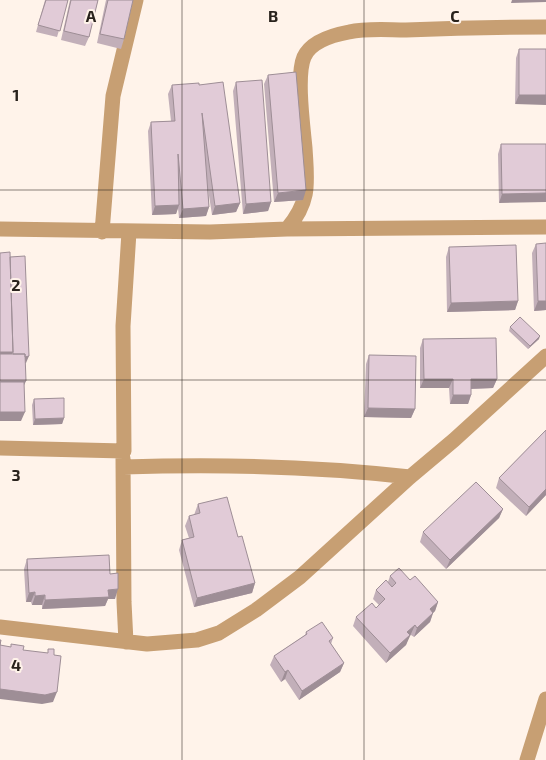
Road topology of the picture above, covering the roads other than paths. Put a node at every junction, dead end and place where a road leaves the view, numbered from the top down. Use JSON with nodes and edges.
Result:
{"nodes":[{"id":1,"x":136,"y":0,"type":"edge"},
{"id":2,"x":546,"y":27,"type":"edge"},
{"id":3,"x":546,"y":227,"type":"edge"},
{"id":4,"x":0,"y":229,"type":"edge"},
{"id":5,"x":287,"y":230,"type":"junction"},
{"id":6,"x":102,"y":232,"type":"junction"},
{"id":7,"x":129,"y":232,"type":"junction"},
{"id":8,"x":546,"y":356,"type":"edge"},
{"id":9,"x":0,"y":448,"type":"edge"},
{"id":10,"x":124,"y":451,"type":"junction"},
{"id":11,"x":123,"y":467,"type":"junction"},
{"id":12,"x":410,"y":477,"type":"junction"},
{"id":13,"x":0,"y":627,"type":"edge"},
{"id":14,"x":126,"y":642,"type":"junction"},
{"id":15,"x":546,"y":699,"type":"edge"},
{"id":16,"x":527,"y":760,"type":"edge"}],
"edges":[{"from":1,"to":6,"type":"street"},
{"from":2,"to":5,"type":"street"},
{"from":3,"to":5,"type":"street"},
{"from":4,"to":6,"type":"street"},
{"from":5,"to":7,"type":"street"},
{"from":6,"to":7,"type":"street"},
{"from":7,"to":10,"type":"street"},
{"from":8,"to":12,"type":"street"},
{"from":9,"to":10,"type":"street"},
{"from":10,"to":11,"type":"street"},
{"from":11,"to":12,"type":"street"},
{"from":11,"to":14,"type":"street"},
{"from":12,"to":14,"type":"street"},
{"from":13,"to":14,"type":"street"},
{"from":15,"to":16,"type":"street"}]}
